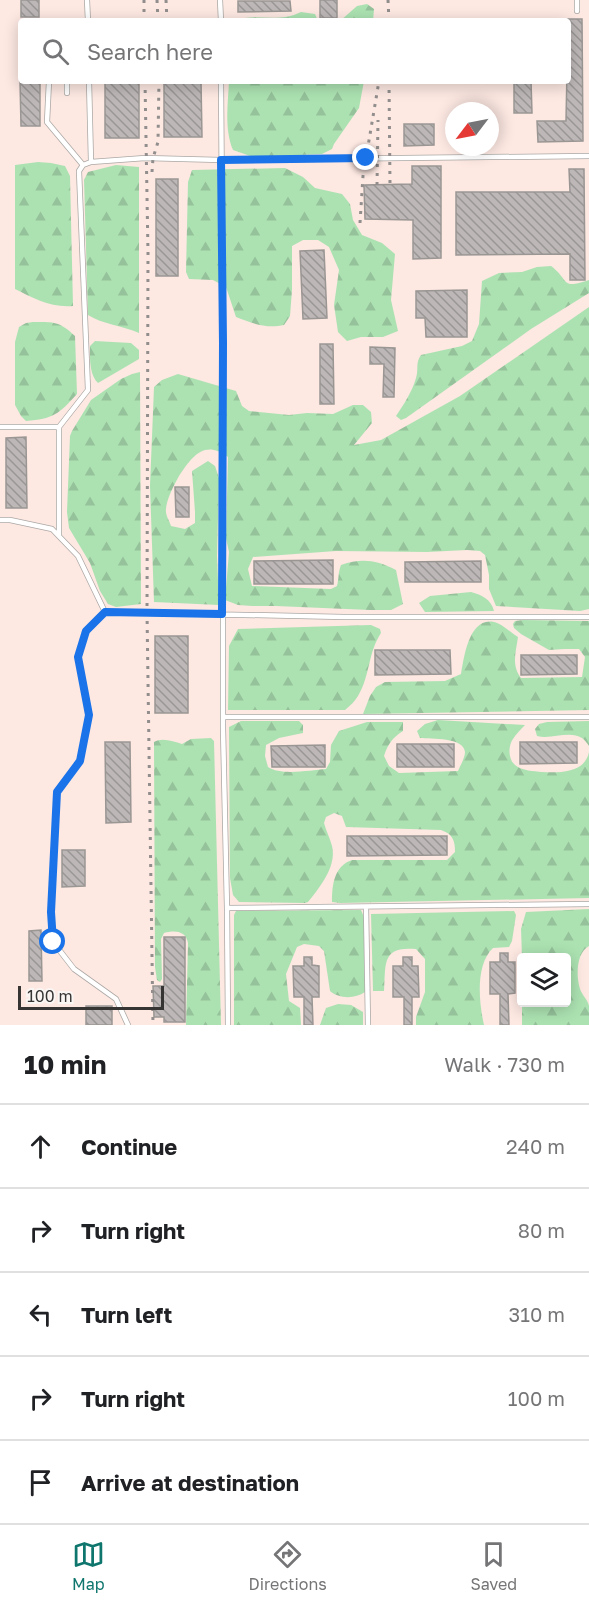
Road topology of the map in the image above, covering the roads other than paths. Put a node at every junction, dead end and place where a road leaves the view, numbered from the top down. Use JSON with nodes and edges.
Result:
{"nodes":[{"id":1,"x":87,"y":0,"type":"edge"},
{"id":2,"x":220,"y":0,"type":"edge"},
{"id":3,"x":577,"y":0,"type":"edge"},
{"id":4,"x":577,"y":11,"type":"dead end"},
{"id":5,"x":87,"y":18,"type":"edge"},
{"id":6,"x":220,"y":18,"type":"edge"},
{"id":7,"x":49,"y":84,"type":"edge"},
{"id":8,"x":67,"y":84,"type":"edge"},
{"id":9,"x":89,"y":84,"type":"edge"},
{"id":10,"x":221,"y":84,"type":"edge"},
{"id":11,"x":67,"y":93,"type":"dead end"},
{"id":12,"x":589,"y":156,"type":"edge"},
{"id":13,"x":221,"y":160,"type":"junction"},
{"id":14,"x":91,"y":162,"type":"junction"},
{"id":15,"x":83,"y":165,"type":"junction"},
{"id":16,"x":0,"y":427,"type":"edge"},
{"id":17,"x":59,"y":427,"type":"junction"},
{"id":18,"x":0,"y":520,"type":"edge"},
{"id":19,"x":59,"y":537,"type":"junction"},
{"id":20,"x":105,"y":612,"type":"junction"},
{"id":21,"x":222,"y":614,"type":"junction"},
{"id":22,"x":589,"y":617,"type":"edge"},
{"id":23,"x":223,"y":717,"type":"junction"},
{"id":24,"x":589,"y":717,"type":"edge"},
{"id":25,"x":589,"y":904,"type":"edge"},
{"id":26,"x":366,"y":907,"type":"junction"},
{"id":27,"x":226,"y":908,"type":"junction"},
{"id":28,"x":128,"y":1025,"type":"edge"},
{"id":29,"x":228,"y":1025,"type":"edge"},
{"id":30,"x":368,"y":1025,"type":"edge"}],
"edges":[{"from":1,"to":5,"type":"lane"},
{"from":2,"to":6,"type":"lane"},
{"from":3,"to":4,"type":"lane"},
{"from":7,"to":15,"type":"lane"},
{"from":8,"to":11,"type":"lane"},
{"from":9,"to":14,"type":"lane"},
{"from":10,"to":13,"type":"lane"},
{"from":12,"to":13,"type":"lane"},
{"from":13,"to":14,"type":"lane"},
{"from":13,"to":21,"type":"lane"},
{"from":14,"to":15,"type":"lane"},
{"from":15,"to":17,"type":"lane"},
{"from":16,"to":17,"type":"lane"},
{"from":17,"to":19,"type":"lane"},
{"from":18,"to":19,"type":"lane"},
{"from":19,"to":20,"type":"lane"},
{"from":20,"to":21,"type":"lane"},
{"from":20,"to":28,"type":"lane"},
{"from":21,"to":22,"type":"lane"},
{"from":21,"to":23,"type":"lane"},
{"from":23,"to":24,"type":"lane"},
{"from":23,"to":27,"type":"lane"},
{"from":25,"to":26,"type":"lane"},
{"from":26,"to":27,"type":"lane"},
{"from":26,"to":30,"type":"lane"},
{"from":27,"to":29,"type":"lane"}]}
